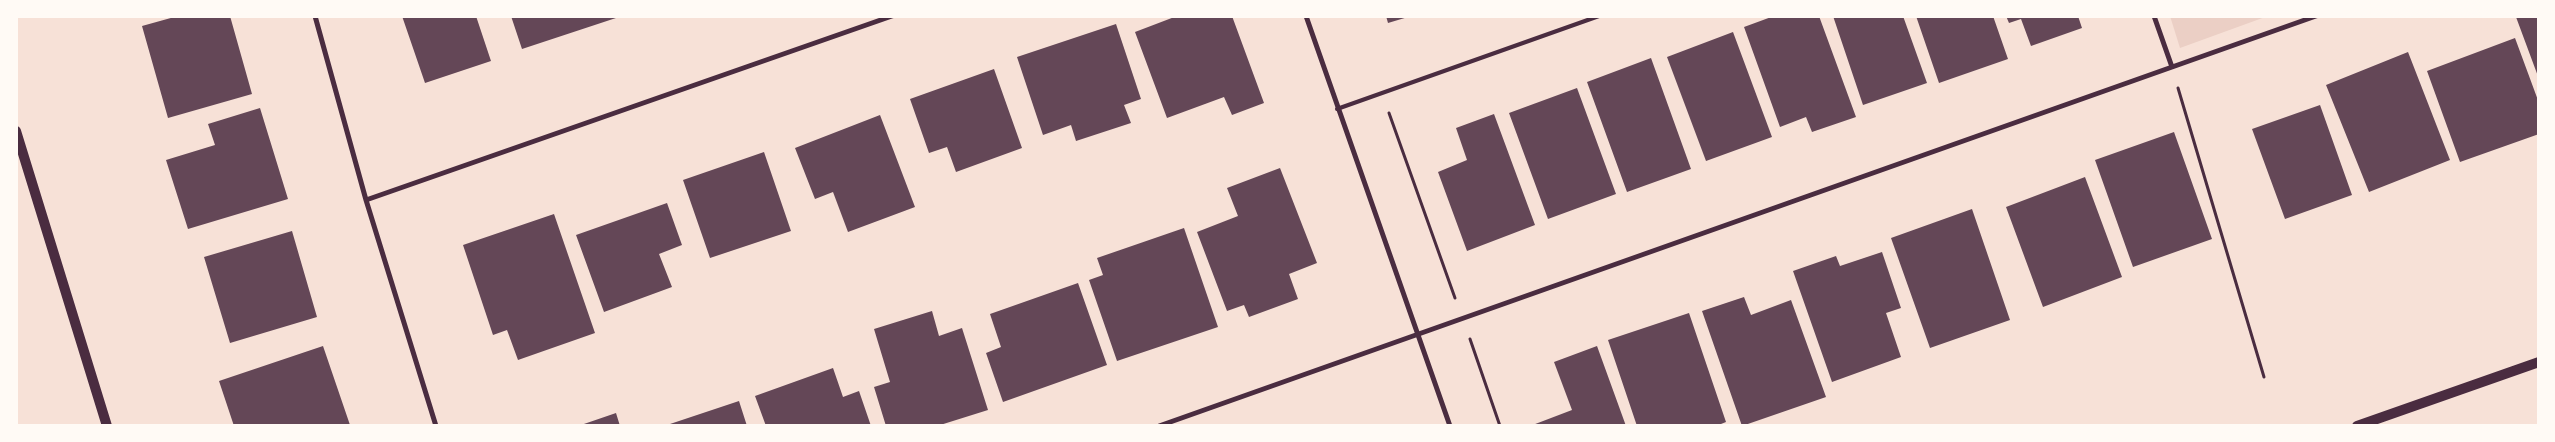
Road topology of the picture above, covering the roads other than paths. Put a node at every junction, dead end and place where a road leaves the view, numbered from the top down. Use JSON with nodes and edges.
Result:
{"nodes":[{"id":1,"x":315,"y":16,"type":"edge"},
{"id":2,"x":892,"y":16,"type":"edge"},
{"id":3,"x":1306,"y":16,"type":"edge"},
{"id":4,"x":1599,"y":16,"type":"edge"},
{"id":5,"x":2154,"y":16,"type":"edge"},
{"id":6,"x":2316,"y":16,"type":"edge"},
{"id":7,"x":2172,"y":67,"type":"junction"},
{"id":8,"x":1337,"y":110,"type":"junction"},
{"id":9,"x":16,"y":131,"type":"edge"},
{"id":10,"x":366,"y":200,"type":"junction"},
{"id":11,"x":1418,"y":334,"type":"junction"},
{"id":12,"x":2539,"y":362,"type":"edge"},
{"id":13,"x":107,"y":426,"type":"edge"},
{"id":14,"x":436,"y":426,"type":"edge"},
{"id":15,"x":1159,"y":426,"type":"edge"},
{"id":16,"x":1450,"y":426,"type":"edge"},
{"id":17,"x":2357,"y":426,"type":"edge"}],
"edges":[{"from":1,"to":10,"type":"street"},
{"from":2,"to":10,"type":"street"},
{"from":3,"to":8,"type":"street"},
{"from":4,"to":8,"type":"lane"},
{"from":5,"to":7,"type":"street"},
{"from":6,"to":7,"type":"street"},
{"from":7,"to":11,"type":"street"},
{"from":8,"to":11,"type":"street"},
{"from":9,"to":13,"type":"main road"},
{"from":10,"to":14,"type":"street"},
{"from":11,"to":15,"type":"street"},
{"from":11,"to":16,"type":"street"},
{"from":12,"to":17,"type":"main road"}]}
